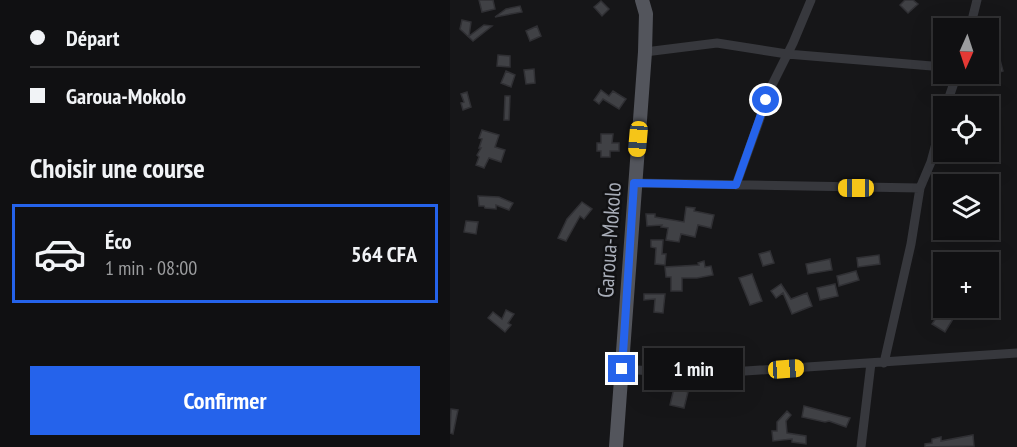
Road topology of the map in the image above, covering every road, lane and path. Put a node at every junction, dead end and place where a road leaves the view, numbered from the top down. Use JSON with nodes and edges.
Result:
{"nodes":[{"id":1,"x":642,"y":0,"type":"edge"},
{"id":2,"x":811,"y":0,"type":"edge"},
{"id":3,"x":977,"y":0,"type":"edge"},
{"id":4,"x":972,"y":18,"type":"edge"},
{"id":5,"x":645,"y":52,"type":"junction"},
{"id":6,"x":787,"y":54,"type":"junction"},
{"id":7,"x":933,"y":65,"type":"edge"},
{"id":8,"x":933,"y":155,"type":"edge"},
{"id":9,"x":634,"y":183,"type":"junction"},
{"id":10,"x":736,"y":185,"type":"junction"},
{"id":11,"x":920,"y":188,"type":"junction"},
{"id":12,"x":1017,"y":353,"type":"edge"},
{"id":13,"x":871,"y":363,"type":"junction"},
{"id":14,"x":884,"y":363,"type":"junction"},
{"id":15,"x":622,"y":369,"type":"junction"},
{"id":16,"x":616,"y":447,"type":"edge"},
{"id":17,"x":861,"y":447,"type":"edge"}],
"edges":[{"from":1,"to":5,"type":"main road","name":"Garoua-Mokolo"},
{"from":2,"to":6,"type":"street"},
{"from":3,"to":4,"type":"street"},
{"from":5,"to":6,"type":"street"},
{"from":5,"to":9,"type":"main road","name":"Garoua-Mokolo"},
{"from":6,"to":7,"type":"street"},
{"from":6,"to":10,"type":"street"},
{"from":8,"to":11,"type":"street"},
{"from":9,"to":10,"type":"street"},
{"from":9,"to":15,"type":"main road","name":"Garoua-Mokolo"},
{"from":10,"to":11,"type":"street"},
{"from":11,"to":14,"type":"street"},
{"from":12,"to":14,"type":"street"},
{"from":13,"to":14,"type":"street"},
{"from":13,"to":15,"type":"street"},
{"from":13,"to":17,"type":"street"},
{"from":15,"to":16,"type":"main road","name":"Garoua-Mokolo"}]}
